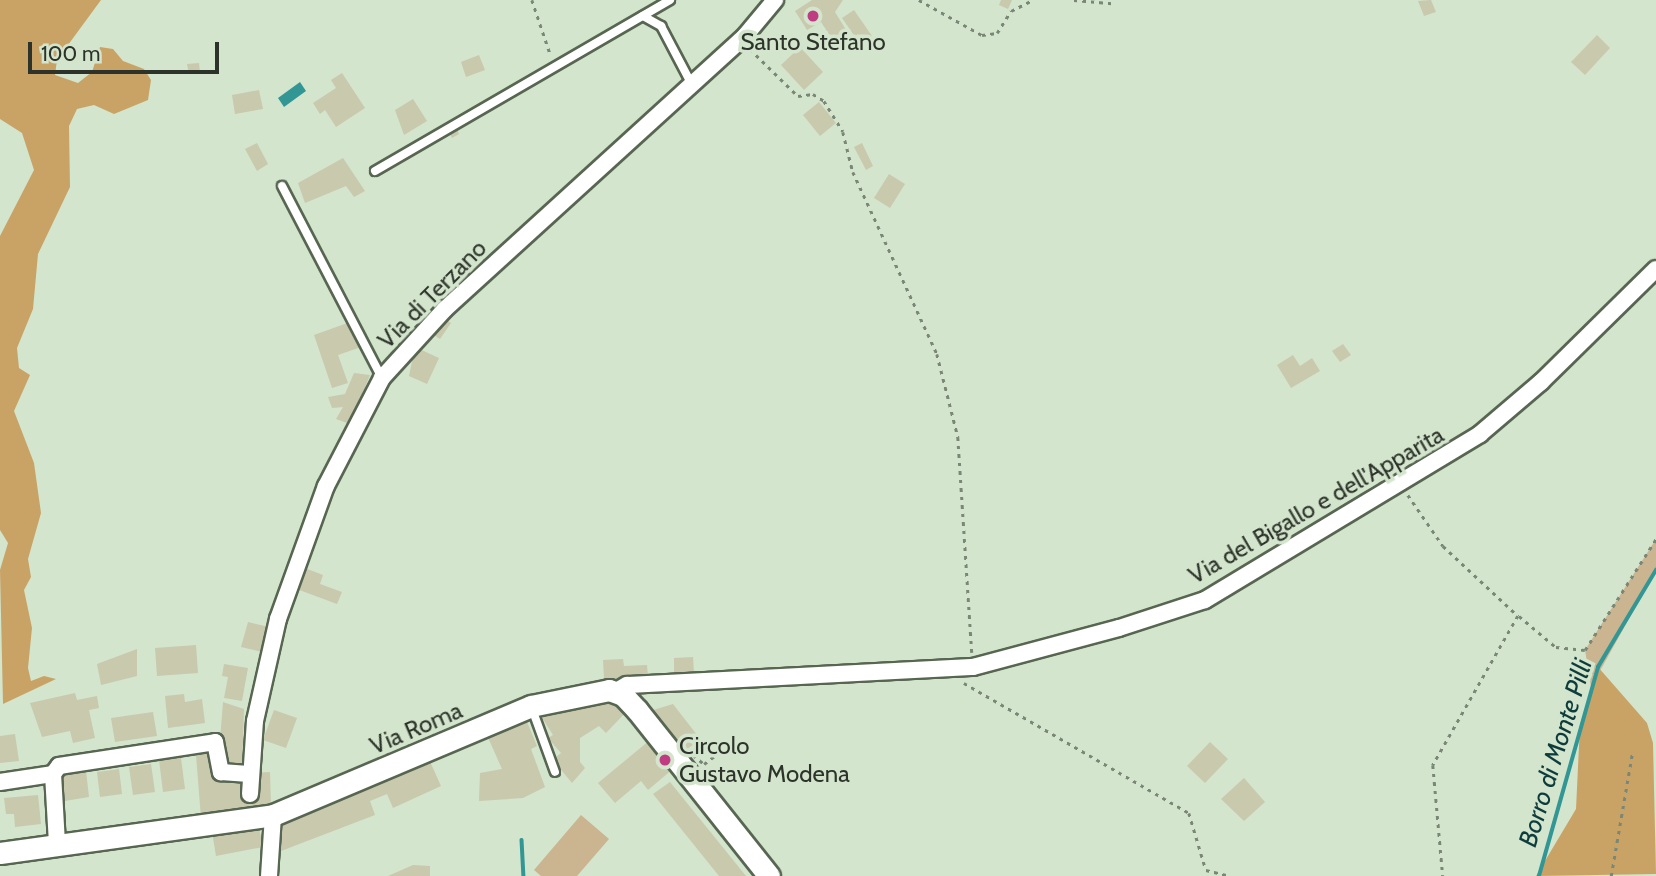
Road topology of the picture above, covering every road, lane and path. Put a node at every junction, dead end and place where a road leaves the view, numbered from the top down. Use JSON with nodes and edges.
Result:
{"nodes":[{"id":1,"x":533,"y":0,"type":"edge"},
{"id":2,"x":670,"y":0,"type":"edge"},
{"id":3,"x":775,"y":0,"type":"edge"},
{"id":4,"x":919,"y":0,"type":"edge"},
{"id":5,"x":1033,"y":0,"type":"edge"},
{"id":6,"x":1074,"y":0,"type":"edge"},
{"id":7,"x":1112,"y":3,"type":"dead end"},
{"id":8,"x":643,"y":16,"type":"junction"},
{"id":9,"x":740,"y":40,"type":"junction"},
{"id":10,"x":554,"y":65,"type":"junction"},
{"id":11,"x":691,"y":83,"type":"junction"},
{"id":12,"x":374,"y":171,"type":"dead end"},
{"id":13,"x":282,"y":186,"type":"dead end"},
{"id":14,"x":1656,"y":269,"type":"edge"},
{"id":15,"x":382,"y":378,"type":"junction"},
{"id":16,"x":1400,"y":483,"type":"junction"},
{"id":17,"x":1656,"y":539,"type":"edge"},
{"id":18,"x":1518,"y":616,"type":"junction"},
{"id":19,"x":973,"y":667,"type":"junction"},
{"id":20,"x":622,"y":695,"type":"junction"},
{"id":21,"x":531,"y":706,"type":"junction"},
{"id":22,"x":724,"y":749,"type":"dead end"},
{"id":23,"x":696,"y":753,"type":"dead end"},
{"id":24,"x":1632,"y":754,"type":"dead end"},
{"id":25,"x":555,"y":772,"type":"dead end"},
{"id":26,"x":53,"y":774,"type":"junction"},
{"id":27,"x":249,"y":774,"type":"junction"},
{"id":28,"x":0,"y":782,"type":"edge"},
{"id":29,"x":250,"y":794,"type":"dead end"},
{"id":30,"x":273,"y":815,"type":"junction"},
{"id":31,"x":57,"y":844,"type":"junction"},
{"id":32,"x":2,"y":856,"type":"edge"},
{"id":33,"x":268,"y":876,"type":"edge"},
{"id":34,"x":769,"y":876,"type":"edge"},
{"id":35,"x":1230,"y":876,"type":"edge"},
{"id":36,"x":1443,"y":876,"type":"edge"},
{"id":37,"x":1611,"y":876,"type":"edge"}],
"edges":[{"from":1,"to":10,"type":"path"},
{"from":2,"to":8,"type":"lane"},
{"from":3,"to":9,"type":"street","name":"Via di Terzano"},
{"from":4,"to":5,"type":"path"},
{"from":6,"to":7,"type":"path"},
{"from":8,"to":10,"type":"lane"},
{"from":8,"to":11,"type":"lane"},
{"from":9,"to":11,"type":"street","name":"Via di Terzano"},
{"from":9,"to":19,"type":"path"},
{"from":10,"to":12,"type":"lane"},
{"from":11,"to":15,"type":"street","name":"Via di Terzano"},
{"from":13,"to":15,"type":"lane"},
{"from":14,"to":16,"type":"street","name":"Via del Bigallo e dell'Apparita"},
{"from":15,"to":27,"type":"street","name":"Via di Terzano"},
{"from":16,"to":18,"type":"path"},
{"from":16,"to":19,"type":"street","name":"Via del Bigallo e dell'Apparita"},
{"from":17,"to":18,"type":"path"},
{"from":18,"to":36,"type":"path"},
{"from":19,"to":20,"type":"street","name":"Via del Bigallo e dell'Apparita"},
{"from":19,"to":35,"type":"path"},
{"from":20,"to":21,"type":"main road","name":"Via Roma"},
{"from":20,"to":34,"type":"main road"},
{"from":21,"to":25,"type":"lane"},
{"from":21,"to":30,"type":"main road","name":"Via Roma"},
{"from":22,"to":23,"type":"path"},
{"from":24,"to":37,"type":"path"},
{"from":26,"to":27,"type":"street"},
{"from":26,"to":28,"type":"street"},
{"from":26,"to":31,"type":"street"},
{"from":27,"to":29,"type":"street","name":"Via di Terzano"},
{"from":30,"to":31,"type":"main road","name":"Via Roma"},
{"from":30,"to":33,"type":"street"},
{"from":31,"to":32,"type":"main road","name":"Via Roma"}]}
